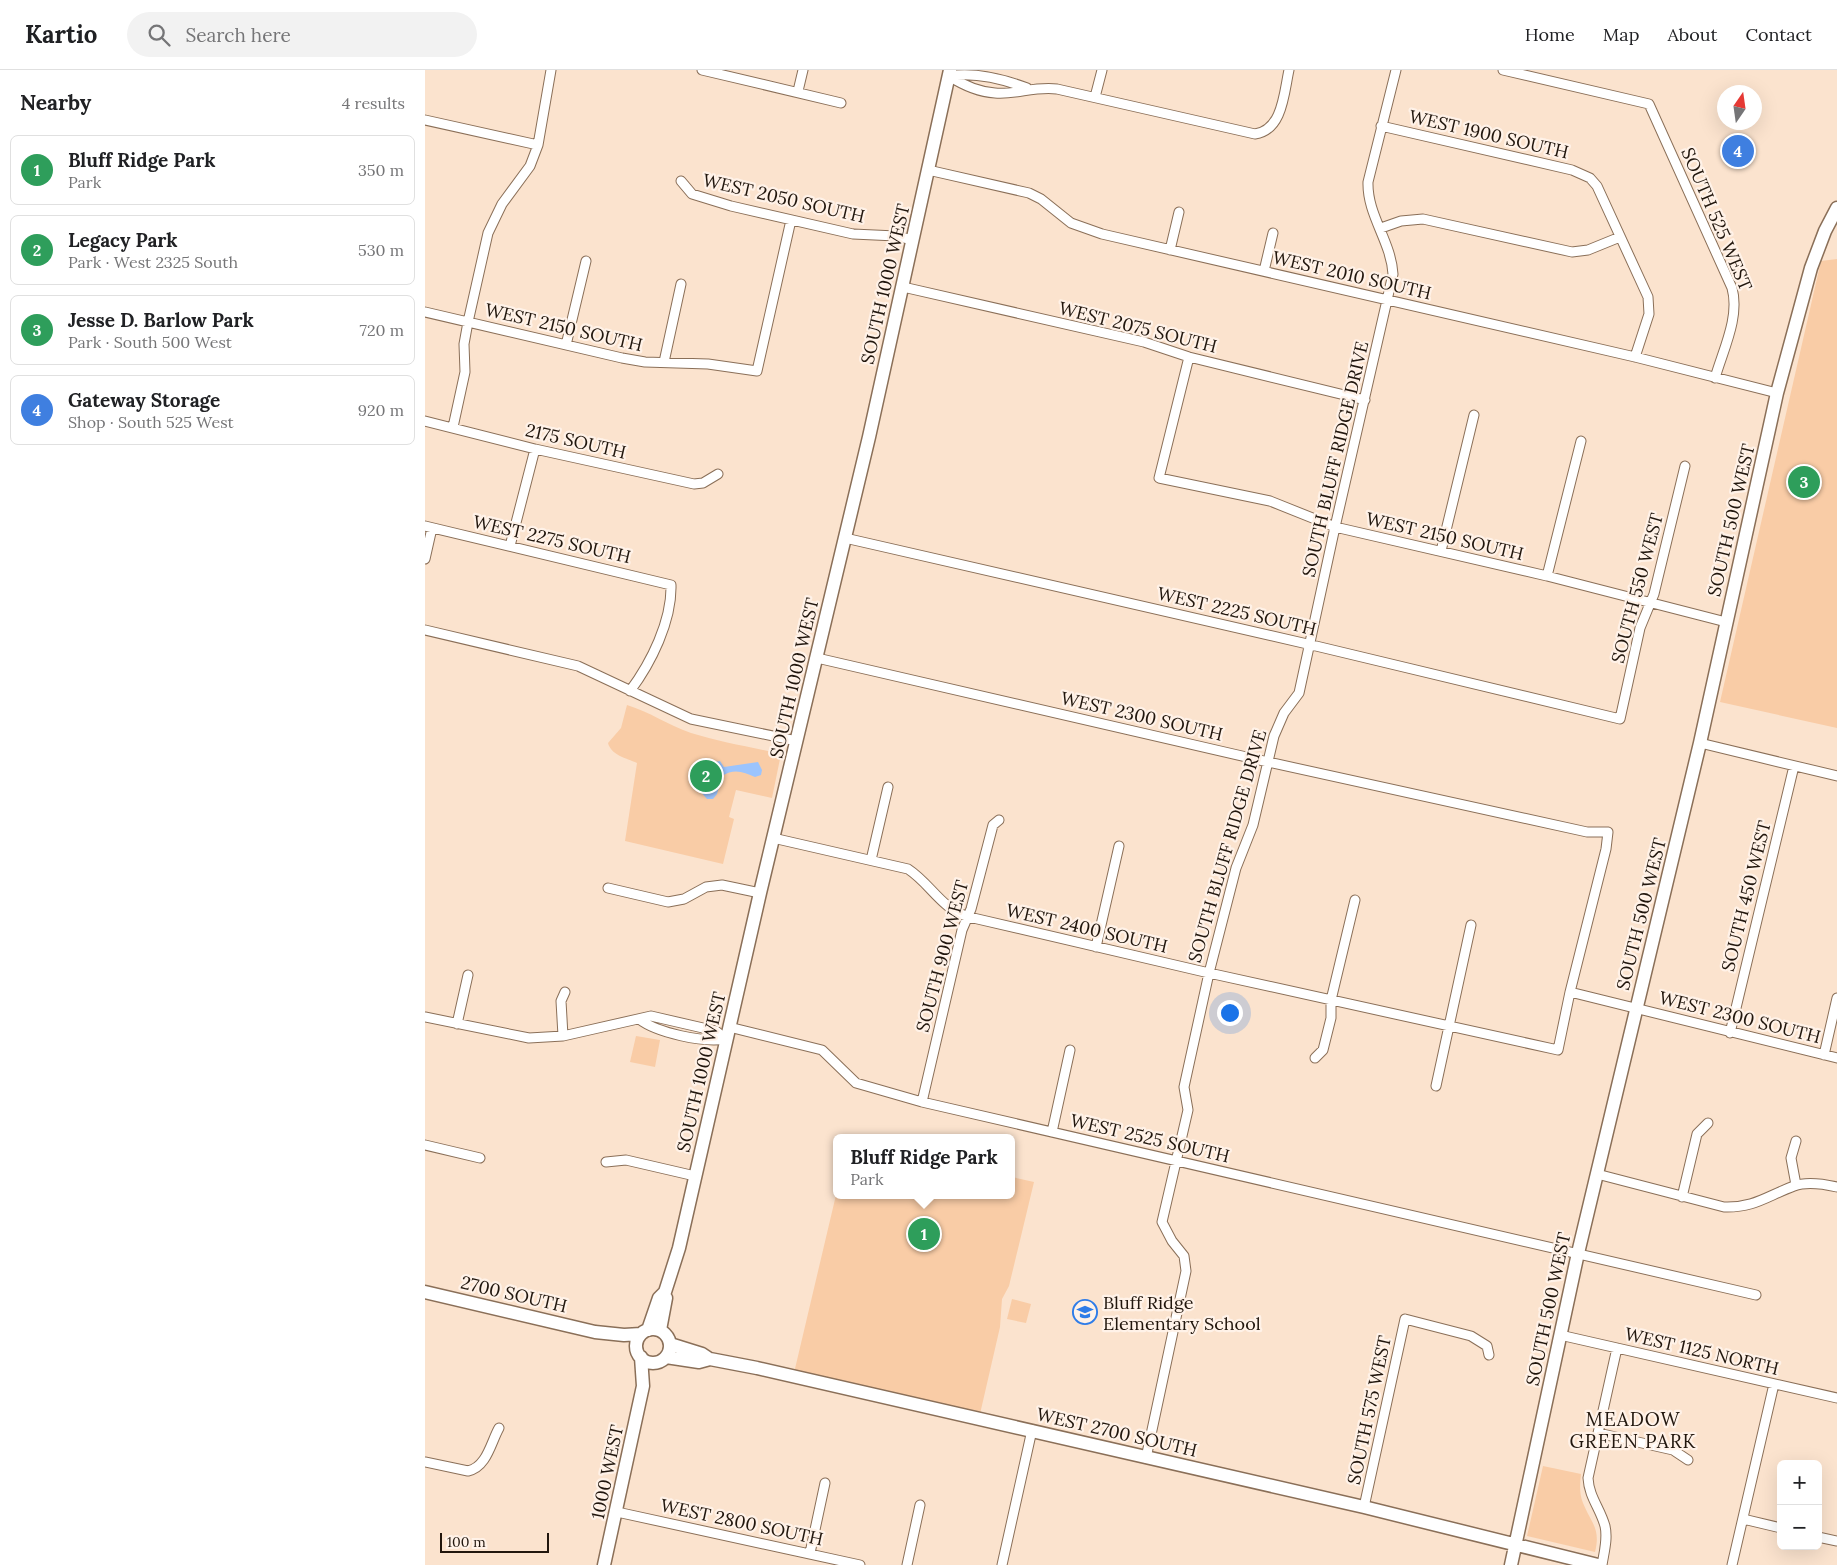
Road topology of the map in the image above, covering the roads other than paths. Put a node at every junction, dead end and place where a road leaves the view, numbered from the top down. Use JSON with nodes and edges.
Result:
{"nodes":[{"id":1,"x":551,"y":70,"type":"edge"},
{"id":2,"x":702,"y":70,"type":"edge"},
{"id":3,"x":803,"y":70,"type":"edge"},
{"id":4,"x":1102,"y":70,"type":"edge"},
{"id":5,"x":1289,"y":70,"type":"edge"},
{"id":6,"x":1395,"y":70,"type":"edge"},
{"id":7,"x":1503,"y":70,"type":"edge"},
{"id":8,"x":949,"y":73,"type":"edge"},
{"id":9,"x":1027,"y":88,"type":"junction"},
{"id":10,"x":798,"y":91,"type":"junction"},
{"id":11,"x":1095,"y":97,"type":"junction"},
{"id":12,"x":841,"y":103,"type":"dead end"},
{"id":13,"x":425,"y":120,"type":"edge"},
{"id":14,"x":1381,"y":126,"type":"junction"},
{"id":15,"x":538,"y":145,"type":"junction"},
{"id":16,"x":928,"y":170,"type":"junction"},
{"id":17,"x":681,"y":181,"type":"dead end"},
{"id":18,"x":1837,"y":208,"type":"edge"},
{"id":19,"x":1179,"y":212,"type":"dead end"},
{"id":20,"x":791,"y":220,"type":"junction"},
{"id":21,"x":1381,"y":228,"type":"junction"},
{"id":22,"x":1273,"y":233,"type":"dead end"},
{"id":23,"x":1620,"y":237,"type":"junction"},
{"id":24,"x":913,"y":240,"type":"junction"},
{"id":25,"x":1170,"y":250,"type":"junction"},
{"id":26,"x":586,"y":261,"type":"dead end"},
{"id":27,"x":1264,"y":271,"type":"junction"},
{"id":28,"x":681,"y":284,"type":"dead end"},
{"id":29,"x":903,"y":287,"type":"junction"},
{"id":30,"x":1388,"y":300,"type":"junction"},
{"id":31,"x":425,"y":312,"type":"edge"},
{"id":32,"x":468,"y":322,"type":"junction"},
{"id":33,"x":566,"y":345,"type":"junction"},
{"id":34,"x":1189,"y":357,"type":"junction"},
{"id":35,"x":1635,"y":358,"type":"junction"},
{"id":36,"x":664,"y":362,"type":"junction"},
{"id":37,"x":1715,"y":378,"type":"junction"},
{"id":38,"x":1777,"y":393,"type":"junction"},
{"id":39,"x":1365,"y":400,"type":"junction"},
{"id":40,"x":1474,"y":415,"type":"dead end"},
{"id":41,"x":425,"y":421,"type":"edge"},
{"id":42,"x":453,"y":427,"type":"junction"},
{"id":43,"x":1581,"y":441,"type":"dead end"},
{"id":44,"x":535,"y":449,"type":"junction"},
{"id":45,"x":1685,"y":466,"type":"dead end"},
{"id":46,"x":717,"y":474,"type":"dead end"},
{"id":47,"x":428,"y":527,"type":"edge"},
{"id":48,"x":1335,"y":527,"type":"junction"},
{"id":49,"x":845,"y":538,"type":"junction"},
{"id":50,"x":511,"y":546,"type":"junction"},
{"id":51,"x":1441,"y":551,"type":"junction"},
{"id":52,"x":425,"y":559,"type":"edge"},
{"id":53,"x":1547,"y":576,"type":"junction"},
{"id":54,"x":1651,"y":602,"type":"junction"},
{"id":55,"x":1726,"y":622,"type":"junction"},
{"id":56,"x":425,"y":630,"type":"edge"},
{"id":57,"x":1310,"y":644,"type":"junction"},
{"id":58,"x":817,"y":658,"type":"junction"},
{"id":59,"x":630,"y":691,"type":"junction"},
{"id":60,"x":1620,"y":719,"type":"joint"},
{"id":61,"x":797,"y":741,"type":"junction"},
{"id":62,"x":1700,"y":743,"type":"junction"},
{"id":63,"x":1267,"y":762,"type":"junction"},
{"id":64,"x":1794,"y":766,"type":"junction"},
{"id":65,"x":1837,"y":776,"type":"edge"},
{"id":66,"x":888,"y":787,"type":"dead end"},
{"id":67,"x":999,"y":820,"type":"dead end"},
{"id":68,"x":773,"y":838,"type":"junction"},
{"id":69,"x":1119,"y":846,"type":"dead end"},
{"id":70,"x":871,"y":860,"type":"junction"},
{"id":71,"x":609,"y":888,"type":"dead end"},
{"id":72,"x":760,"y":893,"type":"junction"},
{"id":73,"x":1355,"y":900,"type":"dead end"},
{"id":74,"x":969,"y":917,"type":"junction"},
{"id":75,"x":1471,"y":926,"type":"dead end"},
{"id":76,"x":1096,"y":947,"type":"junction"},
{"id":77,"x":1209,"y":973,"type":"junction"},
{"id":78,"x":468,"y":975,"type":"dead end"},
{"id":79,"x":565,"y":992,"type":"dead end"},
{"id":80,"x":1570,"y":992,"type":"junction"},
{"id":81,"x":1837,"y":998,"type":"edge"},
{"id":82,"x":1331,"y":1000,"type":"junction"},
{"id":83,"x":1636,"y":1008,"type":"junction"},
{"id":84,"x":425,"y":1017,"type":"edge"},
{"id":85,"x":457,"y":1024,"type":"junction"},
{"id":86,"x":1449,"y":1026,"type":"junction"},
{"id":87,"x":728,"y":1033,"type":"junction"},
{"id":88,"x":1730,"y":1033,"type":"junction"},
{"id":89,"x":563,"y":1036,"type":"junction"},
{"id":90,"x":1070,"y":1050,"type":"dead end"},
{"id":91,"x":1824,"y":1055,"type":"junction"},
{"id":92,"x":1315,"y":1058,"type":"dead end"},
{"id":93,"x":1837,"y":1058,"type":"edge"},
{"id":94,"x":1436,"y":1086,"type":"dead end"},
{"id":95,"x":922,"y":1102,"type":"junction"},
{"id":96,"x":1708,"y":1123,"type":"dead end"},
{"id":97,"x":1053,"y":1132,"type":"junction"},
{"id":98,"x":1797,"y":1141,"type":"dead end"},
{"id":99,"x":425,"y":1145,"type":"edge"},
{"id":100,"x":480,"y":1158,"type":"dead end"},
{"id":101,"x":1176,"y":1160,"type":"junction"},
{"id":102,"x":606,"y":1162,"type":"dead end"},
{"id":103,"x":1597,"y":1174,"type":"junction"},
{"id":104,"x":695,"y":1176,"type":"junction"},
{"id":105,"x":1796,"y":1185,"type":"junction"},
{"id":106,"x":1837,"y":1187,"type":"edge"},
{"id":107,"x":1682,"y":1197,"type":"junction"},
{"id":108,"x":1578,"y":1253,"type":"junction"},
{"id":109,"x":425,"y":1292,"type":"edge"},
{"id":110,"x":1756,"y":1295,"type":"dead end"},
{"id":111,"x":650,"y":1331,"type":"junction"},
{"id":112,"x":595,"y":1332,"type":"junction"},
{"id":113,"x":1560,"y":1335,"type":"junction"},
{"id":114,"x":670,"y":1344,"type":"junction"},
{"id":115,"x":1617,"y":1348,"type":"junction"},
{"id":116,"x":639,"y":1354,"type":"junction"},
{"id":117,"x":1489,"y":1355,"type":"dead end"},
{"id":118,"x":710,"y":1359,"type":"junction"},
{"id":119,"x":661,"y":1360,"type":"junction"},
{"id":120,"x":1774,"y":1384,"type":"junction"},
{"id":121,"x":643,"y":1386,"type":"junction"},
{"id":122,"x":1837,"y":1398,"type":"edge"},
{"id":123,"x":499,"y":1428,"type":"dead end"},
{"id":124,"x":1031,"y":1430,"type":"junction"},
{"id":125,"x":1598,"y":1433,"type":"junction"},
{"id":126,"x":1146,"y":1458,"type":"junction"},
{"id":127,"x":1688,"y":1460,"type":"dead end"},
{"id":128,"x":425,"y":1462,"type":"edge"},
{"id":129,"x":825,"y":1483,"type":"dead end"},
{"id":130,"x":920,"y":1505,"type":"dead end"},
{"id":131,"x":1364,"y":1507,"type":"junction"},
{"id":132,"x":617,"y":1512,"type":"junction"},
{"id":133,"x":1743,"y":1519,"type":"junction"},
{"id":134,"x":1777,"y":1527,"type":"edge"},
{"id":135,"x":1822,"y":1538,"type":"edge"},
{"id":136,"x":1837,"y":1541,"type":"edge"},
{"id":137,"x":1515,"y":1544,"type":"junction"},
{"id":138,"x":810,"y":1553,"type":"junction"},
{"id":139,"x":604,"y":1565,"type":"edge"},
{"id":140,"x":860,"y":1565,"type":"edge"},
{"id":141,"x":907,"y":1565,"type":"edge"},
{"id":142,"x":1002,"y":1565,"type":"edge"},
{"id":143,"x":1511,"y":1565,"type":"edge"},
{"id":144,"x":1600,"y":1565,"type":"edge"},
{"id":145,"x":1733,"y":1565,"type":"edge"}],
"edges":[{"from":1,"to":15,"type":"street"},
{"from":2,"to":10,"type":"street"},
{"from":3,"to":10,"type":"street"},
{"from":4,"to":11,"type":"street"},
{"from":5,"to":11,"type":"street"},
{"from":6,"to":14,"type":"street","name":"SOUTH BLUFF RIDGE DRIVE"},
{"from":7,"to":37,"type":"street","name":"SOUTH 525 WEST"},
{"from":8,"to":9,"type":"street"},
{"from":8,"to":9,"type":"street"},
{"from":8,"to":16,"type":"main road","name":"SOUTH 1000 WEST"},
{"from":9,"to":11,"type":"street"},
{"from":10,"to":12,"type":"street"},
{"from":13,"to":15,"type":"street"},
{"from":14,"to":21,"type":"street","name":"SOUTH BLUFF RIDGE DRIVE"},
{"from":14,"to":23,"type":"street","name":"WEST 1900 SOUTH"},
{"from":15,"to":32,"type":"street"},
{"from":16,"to":24,"type":"main road","name":"SOUTH 1000 WEST"},
{"from":16,"to":25,"type":"street","name":"WEST 2010 SOUTH"},
{"from":17,"to":20,"type":"street","name":"WEST 2050 SOUTH"},
{"from":18,"to":38,"type":"main road","name":"SOUTH 500 WEST"},
{"from":19,"to":25,"type":"street"},
{"from":20,"to":24,"type":"street","name":"WEST 2050 SOUTH"},
{"from":20,"to":36,"type":"street","name":"WEST 2150 SOUTH"},
{"from":21,"to":23,"type":"street"},
{"from":21,"to":30,"type":"street","name":"SOUTH BLUFF RIDGE DRIVE"},
{"from":22,"to":27,"type":"street"},
{"from":23,"to":35,"type":"street"},
{"from":24,"to":29,"type":"main road","name":"SOUTH 1000 WEST"},
{"from":25,"to":27,"type":"street","name":"WEST 2010 SOUTH"},
{"from":26,"to":33,"type":"street"},
{"from":27,"to":30,"type":"street","name":"WEST 2010 SOUTH"},
{"from":28,"to":36,"type":"street"},
{"from":29,"to":34,"type":"street","name":"WEST 2075 SOUTH"},
{"from":29,"to":49,"type":"main road","name":"SOUTH 1000 WEST"},
{"from":30,"to":35,"type":"street","name":"WEST 2010 SOUTH"},
{"from":30,"to":39,"type":"street","name":"SOUTH BLUFF RIDGE DRIVE"},
{"from":31,"to":32,"type":"street","name":"WEST 2150 SOUTH"},
{"from":32,"to":33,"type":"street","name":"WEST 2150 SOUTH"},
{"from":32,"to":42,"type":"street"},
{"from":33,"to":36,"type":"street","name":"WEST 2150 SOUTH"},
{"from":34,"to":39,"type":"street","name":"WEST 2075 SOUTH"},
{"from":34,"to":48,"type":"street","name":"WEST 2150 SOUTH"},
{"from":35,"to":37,"type":"street","name":"WEST 2010 SOUTH"},
{"from":37,"to":38,"type":"street","name":"WEST 2010 SOUTH"},
{"from":38,"to":55,"type":"main road","name":"SOUTH 500 WEST"},
{"from":39,"to":48,"type":"street","name":"SOUTH BLUFF RIDGE DRIVE"},
{"from":40,"to":51,"type":"street"},
{"from":41,"to":42,"type":"street","name":"2175 SOUTH"},
{"from":42,"to":44,"type":"street","name":"2175 SOUTH"},
{"from":43,"to":53,"type":"street"},
{"from":44,"to":46,"type":"street","name":"2175 SOUTH"},
{"from":44,"to":50,"type":"street"},
{"from":45,"to":54,"type":"street","name":"SOUTH 550 WEST"},
{"from":47,"to":50,"type":"street","name":"WEST 2275 SOUTH"},
{"from":47,"to":52,"type":"street"},
{"from":48,"to":51,"type":"street","name":"WEST 2150 SOUTH"},
{"from":48,"to":57,"type":"street","name":"SOUTH BLUFF RIDGE DRIVE"},
{"from":49,"to":57,"type":"street","name":"WEST 2225 SOUTH"},
{"from":49,"to":58,"type":"main road","name":"SOUTH 1000 WEST"},
{"from":50,"to":59,"type":"street","name":"WEST 2275 SOUTH"},
{"from":51,"to":53,"type":"street","name":"WEST 2150 SOUTH"},
{"from":53,"to":54,"type":"street","name":"WEST 2150 SOUTH"},
{"from":54,"to":55,"type":"street","name":"WEST 2150 SOUTH"},
{"from":54,"to":60,"type":"street","name":"SOUTH 550 WEST"},
{"from":55,"to":62,"type":"main road","name":"SOUTH 500 WEST"},
{"from":56,"to":59,"type":"street"},
{"from":57,"to":60,"type":"street","name":"WEST 2225 SOUTH"},
{"from":57,"to":63,"type":"street","name":"SOUTH BLUFF RIDGE DRIVE"},
{"from":58,"to":61,"type":"main road","name":"SOUTH 1000 WEST"},
{"from":58,"to":63,"type":"street","name":"WEST 2300 SOUTH"},
{"from":59,"to":61,"type":"street"},
{"from":61,"to":68,"type":"main road","name":"SOUTH 1000 WEST"},
{"from":62,"to":64,"type":"street"},
{"from":62,"to":83,"type":"main road","name":"SOUTH 500 WEST"},
{"from":63,"to":77,"type":"street","name":"SOUTH BLUFF RIDGE DRIVE"},
{"from":63,"to":80,"type":"street","name":"WEST 2300 SOUTH"},
{"from":64,"to":65,"type":"street"},
{"from":64,"to":88,"type":"street","name":"SOUTH 450 WEST"},
{"from":66,"to":70,"type":"street"},
{"from":67,"to":74,"type":"street","name":"SOUTH 900 WEST"},
{"from":68,"to":70,"type":"street","name":"WEST 2400 SOUTH"},
{"from":68,"to":72,"type":"main road","name":"SOUTH 1000 WEST"},
{"from":69,"to":76,"type":"street"},
{"from":70,"to":74,"type":"street","name":"WEST 2400 SOUTH"},
{"from":71,"to":72,"type":"street"},
{"from":72,"to":87,"type":"main road","name":"SOUTH 1000 WEST"},
{"from":73,"to":82,"type":"street"},
{"from":74,"to":76,"type":"street","name":"WEST 2400 SOUTH"},
{"from":74,"to":95,"type":"street","name":"SOUTH 900 WEST"},
{"from":75,"to":86,"type":"street"},
{"from":76,"to":77,"type":"street","name":"WEST 2400 SOUTH"},
{"from":77,"to":82,"type":"street","name":"WEST 2400 SOUTH"},
{"from":77,"to":101,"type":"street","name":"SOUTH BLUFF RIDGE DRIVE"},
{"from":78,"to":85,"type":"street"},
{"from":79,"to":89,"type":"street"},
{"from":80,"to":83,"type":"street","name":"WEST 2300 SOUTH"},
{"from":80,"to":86,"type":"street","name":"WEST 2400 SOUTH"},
{"from":81,"to":91,"type":"street"},
{"from":82,"to":86,"type":"street","name":"WEST 2400 SOUTH"},
{"from":82,"to":92,"type":"street"},
{"from":83,"to":88,"type":"street","name":"WEST 2300 SOUTH"},
{"from":83,"to":103,"type":"main road","name":"SOUTH 500 WEST"},
{"from":84,"to":85,"type":"street","name":"WEST 2525 SOUTH"},
{"from":85,"to":89,"type":"street","name":"WEST 2525 SOUTH"},
{"from":86,"to":94,"type":"street"},
{"from":87,"to":89,"type":"street","name":"WEST 2525 SOUTH"},
{"from":87,"to":95,"type":"street","name":"WEST 2525 SOUTH"},
{"from":87,"to":104,"type":"main road","name":"SOUTH 1000 WEST"},
{"from":88,"to":91,"type":"street","name":"WEST 2300 SOUTH"},
{"from":90,"to":97,"type":"street"},
{"from":91,"to":93,"type":"street","name":"WEST 2300 SOUTH"},
{"from":95,"to":97,"type":"street","name":"WEST 2525 SOUTH"},
{"from":96,"to":107,"type":"street"},
{"from":97,"to":101,"type":"street","name":"WEST 2525 SOUTH"},
{"from":98,"to":105,"type":"street"},
{"from":99,"to":100,"type":"street"},
{"from":101,"to":108,"type":"street","name":"WEST 2525 SOUTH"},
{"from":101,"to":126,"type":"street","name":"SOUTH BLUFF RIDGE DRIVE"},
{"from":102,"to":104,"type":"street"},
{"from":103,"to":107,"type":"street"},
{"from":103,"to":108,"type":"main road","name":"SOUTH 500 WEST"},
{"from":104,"to":111,"type":"main road","name":"SOUTH 1000 WEST"},
{"from":105,"to":106,"type":"street"},
{"from":105,"to":107,"type":"street"},
{"from":108,"to":110,"type":"street","name":"WEST 2525 SOUTH"},
{"from":108,"to":113,"type":"main road","name":"SOUTH 500 WEST"},
{"from":109,"to":112,"type":"main road","name":"2700 SOUTH"},
{"from":111,"to":112,"type":"main road"},
{"from":111,"to":114,"type":"main road"},
{"from":111,"to":116,"type":"main road"},
{"from":112,"to":116,"type":"main road"},
{"from":113,"to":115,"type":"street","name":"WEST 1125 NORTH"},
{"from":113,"to":137,"type":"main road","name":"SOUTH 500 WEST"},
{"from":114,"to":118,"type":"main road","name":"WEST 2700 SOUTH"},
{"from":114,"to":119,"type":"main road"},
{"from":115,"to":120,"type":"street","name":"WEST 1125 NORTH"},
{"from":115,"to":125,"type":"street"},
{"from":116,"to":119,"type":"main road"},
{"from":116,"to":121,"type":"main road"},
{"from":117,"to":131,"type":"street","name":"SOUTH 575 WEST"},
{"from":118,"to":119,"type":"main road","name":"WEST 2700 SOUTH"},
{"from":118,"to":124,"type":"main road","name":"WEST 2700 SOUTH"},
{"from":119,"to":121,"type":"main road"},
{"from":120,"to":122,"type":"street","name":"WEST 1125 NORTH"},
{"from":120,"to":133,"type":"street"},
{"from":121,"to":132,"type":"main road","name":"1000 WEST"},
{"from":123,"to":128,"type":"street"},
{"from":124,"to":126,"type":"main road","name":"WEST 2700 SOUTH"},
{"from":124,"to":142,"type":"street"},
{"from":125,"to":127,"type":"street"},
{"from":125,"to":144,"type":"street"},
{"from":126,"to":131,"type":"main road","name":"WEST 2700 SOUTH"},
{"from":129,"to":138,"type":"street"},
{"from":130,"to":141,"type":"street"},
{"from":131,"to":137,"type":"main road","name":"WEST 2700 SOUTH"},
{"from":132,"to":138,"type":"street","name":"WEST 2800 SOUTH"},
{"from":132,"to":139,"type":"main road","name":"1000 WEST"},
{"from":133,"to":134,"type":"street"},
{"from":133,"to":145,"type":"street"},
{"from":135,"to":136,"type":"street"},
{"from":137,"to":143,"type":"main road","name":"SOUTH 500 WEST"},
{"from":137,"to":144,"type":"main road","name":"WEST 2700 SOUTH"},
{"from":138,"to":140,"type":"street","name":"WEST 2800 SOUTH"}]}
